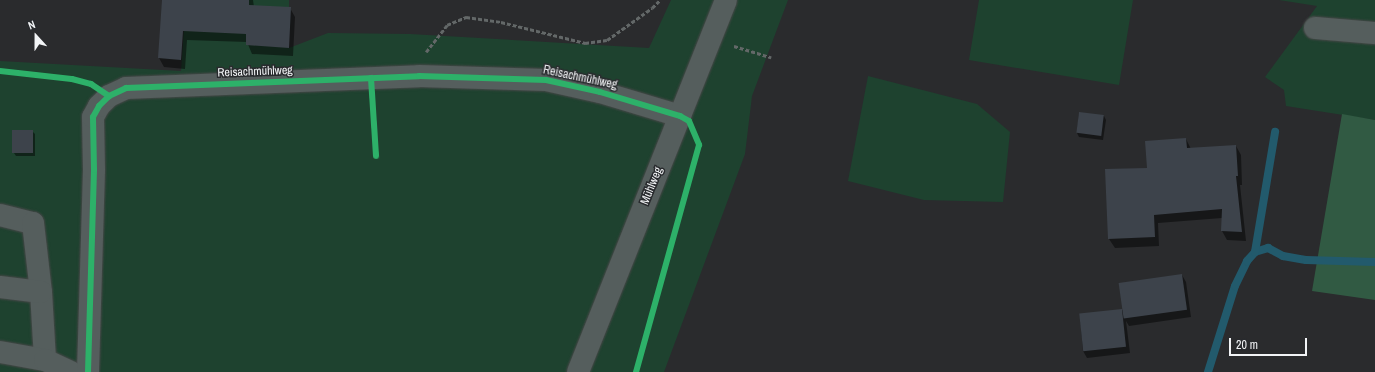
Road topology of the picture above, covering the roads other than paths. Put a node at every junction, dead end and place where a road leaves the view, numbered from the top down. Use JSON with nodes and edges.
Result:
{"nodes":[{"id":1,"x":726,"y":0,"type":"edge"},
{"id":2,"x":1315,"y":28,"type":"dead end"},
{"id":3,"x":1375,"y":33,"type":"edge"},
{"id":4,"x":680,"y":116,"type":"junction"},
{"id":5,"x":0,"y":215,"type":"edge"},
{"id":6,"x":0,"y":286,"type":"edge"},
{"id":7,"x":41,"y":292,"type":"junction"},
{"id":8,"x":0,"y":352,"type":"edge"},
{"id":9,"x":46,"y":360,"type":"junction"},
{"id":10,"x":71,"y":372,"type":"edge"},
{"id":11,"x":88,"y":372,"type":"edge"},
{"id":12,"x":578,"y":372,"type":"edge"}],
"edges":[{"from":1,"to":4,"type":"street","name":"Mühlweg"},
{"from":2,"to":3,"type":"street"},
{"from":4,"to":11,"type":"street","name":"Reisachmühlweg"},
{"from":4,"to":12,"type":"street","name":"Mühlweg"},
{"from":5,"to":7,"type":"street"},
{"from":6,"to":7,"type":"street"},
{"from":7,"to":9,"type":"street"},
{"from":8,"to":9,"type":"street"},
{"from":9,"to":10,"type":"street"}]}
